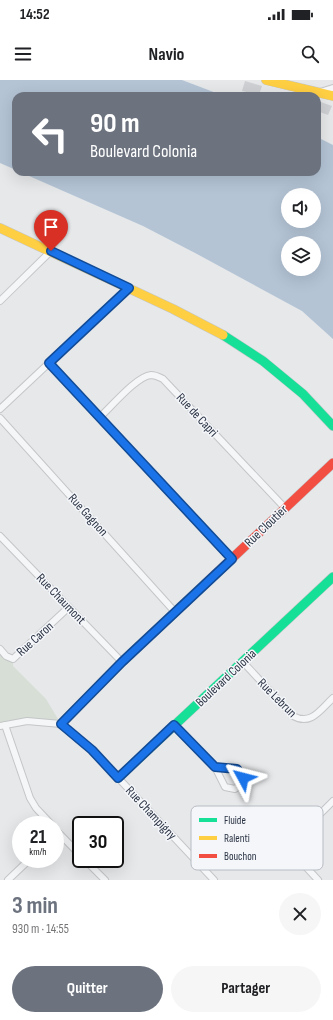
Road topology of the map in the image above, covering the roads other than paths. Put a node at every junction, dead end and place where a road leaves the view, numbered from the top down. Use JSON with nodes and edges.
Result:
{"nodes":[{"id":1,"x":266,"y":80,"type":"edge"},
{"id":2,"x":333,"y":88,"type":"edge"},
{"id":3,"x":318,"y":92,"type":"joint"},
{"id":4,"x":321,"y":93,"type":"edge"},
{"id":5,"x":333,"y":96,"type":"edge"},
{"id":6,"x":0,"y":228,"type":"edge"},
{"id":7,"x":51,"y":251,"type":"junction"},
{"id":8,"x":129,"y":288,"type":"junction"},
{"id":9,"x":0,"y":301,"type":"edge"},
{"id":10,"x":49,"y":363,"type":"junction"},
{"id":11,"x":0,"y":409,"type":"edge"},
{"id":12,"x":100,"y":416,"type":"junction"},
{"id":13,"x":0,"y":418,"type":"edge"},
{"id":14,"x":333,"y":426,"type":"edge"},
{"id":15,"x":333,"y":463,"type":"edge"},
{"id":16,"x":285,"y":508,"type":"junction"},
{"id":17,"x":0,"y":536,"type":"edge"},
{"id":18,"x":232,"y":559,"type":"junction"},
{"id":19,"x":333,"y":577,"type":"edge"},
{"id":20,"x":69,"y":607,"type":"junction"},
{"id":21,"x":175,"y":612,"type":"junction"},
{"id":22,"x":0,"y":649,"type":"edge"},
{"id":23,"x":122,"y":662,"type":"junction"},
{"id":24,"x":243,"y":662,"type":"junction"},
{"id":25,"x":333,"y":698,"type":"edge"},
{"id":26,"x":61,"y":724,"type":"junction"},
{"id":27,"x":174,"y":725,"type":"junction"},
{"id":28,"x":2,"y":726,"type":"edge"},
{"id":29,"x":215,"y":767,"type":"junction"},
{"id":30,"x":118,"y":778,"type":"junction"},
{"id":31,"x":333,"y":801,"type":"edge"},
{"id":32,"x":323,"y":811,"type":"edge"},
{"id":33,"x":44,"y":816,"type":"edge"},
{"id":34,"x":64,"y":840,"type":"edge"},
{"id":35,"x":72,"y":847,"type":"edge"},
{"id":36,"x":191,"y":856,"type":"edge"},
{"id":37,"x":21,"y":868,"type":"edge"},
{"id":38,"x":93,"y":868,"type":"edge"},
{"id":39,"x":205,"y":870,"type":"edge"},
{"id":40,"x":309,"y":870,"type":"edge"},
{"id":41,"x":8,"y":880,"type":"edge"},
{"id":42,"x":105,"y":880,"type":"edge"},
{"id":43,"x":214,"y":880,"type":"edge"},
{"id":44,"x":318,"y":880,"type":"edge"}],
"edges":[{"from":1,"to":3,"type":"street"},
{"from":2,"to":3,"type":"street"},
{"from":4,"to":5,"type":"street"},
{"from":6,"to":7,"type":"street"},
{"from":7,"to":8,"type":"street"},
{"from":7,"to":9,"type":"street"},
{"from":8,"to":10,"type":"street"},
{"from":8,"to":14,"type":"street"},
{"from":10,"to":11,"type":"street"},
{"from":10,"to":12,"type":"street"},
{"from":12,"to":16,"type":"street","name":"Rue de Capri"},
{"from":12,"to":18,"type":"street"},
{"from":13,"to":21,"type":"street","name":"Rue Gagnon"},
{"from":15,"to":16,"type":"street","name":"Rue Cloutier"},
{"from":16,"to":18,"type":"street","name":"Rue Cloutier"},
{"from":17,"to":20,"type":"street","name":"Rue Chaumont"},
{"from":18,"to":21,"type":"street","name":"Rue Cloutier"},
{"from":19,"to":24,"type":"street","name":"Boulevard Colonia"},
{"from":20,"to":22,"type":"street","name":"Rue Caron"},
{"from":20,"to":23,"type":"street","name":"Rue Chaumont"},
{"from":21,"to":23,"type":"street","name":"Rue Cloutier"},
{"from":23,"to":26,"type":"street","name":"Rue Cloutier"},
{"from":24,"to":25,"type":"street","name":"Rue Lebrun"},
{"from":24,"to":27,"type":"street","name":"Boulevard Colonia"},
{"from":26,"to":28,"type":"street"},
{"from":26,"to":30,"type":"street","name":"Rue Champigny"},
{"from":27,"to":29,"type":"street"},
{"from":27,"to":30,"type":"street","name":"Boulevard Colonia"},
{"from":28,"to":33,"type":"street"},
{"from":29,"to":29,"type":"street"},
{"from":30,"to":36,"type":"street","name":"Rue Champigny"},
{"from":31,"to":32,"type":"street"},
{"from":34,"to":35,"type":"street"},
{"from":37,"to":41,"type":"street"},
{"from":38,"to":42,"type":"street"},
{"from":39,"to":43,"type":"street","name":"Rue Champigny"},
{"from":40,"to":44,"type":"street"}]}
